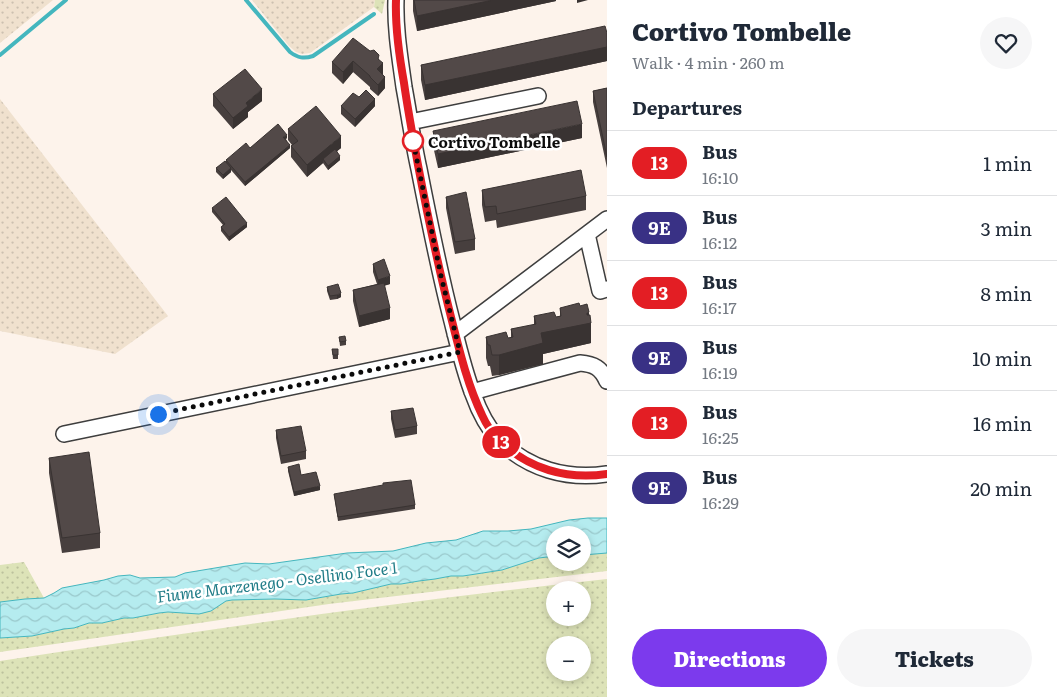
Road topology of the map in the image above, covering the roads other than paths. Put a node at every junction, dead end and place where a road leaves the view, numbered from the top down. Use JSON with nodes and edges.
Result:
{"nodes":[{"id":1,"x":396,"y":0,"type":"edge"},
{"id":2,"x":538,"y":96,"type":"dead end"},
{"id":3,"x":410,"y":122,"type":"junction"},
{"id":4,"x":607,"y":219,"type":"edge"},
{"id":5,"x":588,"y":234,"type":"junction"},
{"id":6,"x":607,"y":289,"type":"edge"},
{"id":7,"x":456,"y":334,"type":"junction"},
{"id":8,"x":460,"y":352,"type":"junction"},
{"id":9,"x":607,"y":381,"type":"edge"},
{"id":10,"x":472,"y":392,"type":"junction"},
{"id":11,"x":64,"y":434,"type":"dead end"},
{"id":12,"x":607,"y":474,"type":"edge"}],
"edges":[{"from":1,"to":3,"type":"street"},
{"from":2,"to":3,"type":"street"},
{"from":3,"to":7,"type":"street"},
{"from":4,"to":5,"type":"street"},
{"from":5,"to":6,"type":"street"},
{"from":5,"to":7,"type":"street"},
{"from":7,"to":8,"type":"street"},
{"from":8,"to":10,"type":"street"},
{"from":8,"to":11,"type":"street"},
{"from":9,"to":10,"type":"street"},
{"from":10,"to":12,"type":"street"}]}
